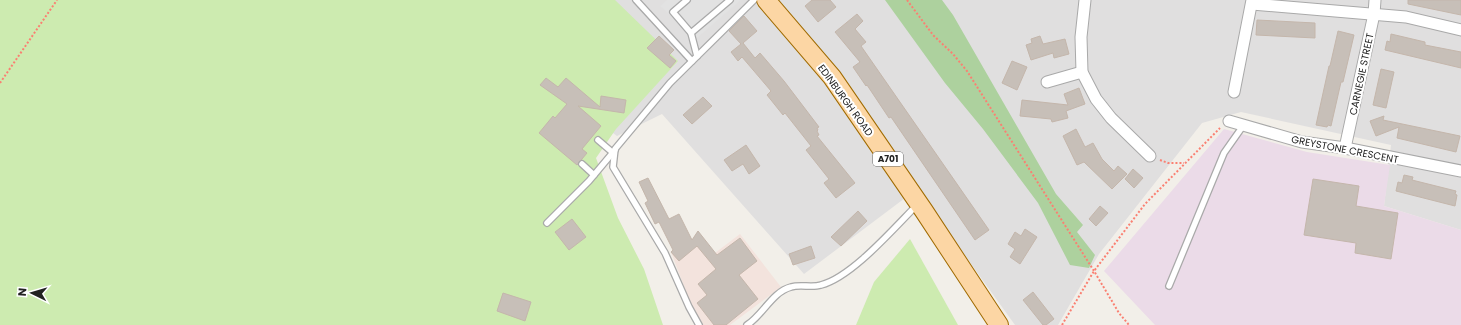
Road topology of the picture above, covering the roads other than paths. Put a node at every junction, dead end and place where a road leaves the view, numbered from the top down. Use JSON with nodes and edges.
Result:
{"nodes":[{"id":1,"x":636,"y":0,"type":"edge"},
{"id":2,"x":687,"y":0,"type":"edge"},
{"id":3,"x":730,"y":0,"type":"edge"},
{"id":4,"x":754,"y":0,"type":"edge"},
{"id":5,"x":766,"y":0,"type":"edge"},
{"id":6,"x":1085,"y":0,"type":"edge"},
{"id":7,"x":1375,"y":0,"type":"edge"},
{"id":8,"x":1252,"y":2,"type":"edge"},
{"id":9,"x":1374,"y":14,"type":"junction"},
{"id":10,"x":1461,"y":30,"type":"edge"},
{"id":11,"x":691,"y":33,"type":"junction"},
{"id":12,"x":697,"y":56,"type":"junction"},
{"id":13,"x":692,"y":62,"type":"junction"},
{"id":14,"x":1082,"y":72,"type":"junction"},
{"id":15,"x":1047,"y":82,"type":"dead end"},
{"id":16,"x":1234,"y":92,"type":"dead end"},
{"id":17,"x":1229,"y":122,"type":"road end"},
{"id":18,"x":1243,"y":126,"type":"junction"},
{"id":19,"x":598,"y":140,"type":"dead end"},
{"id":20,"x":1345,"y":148,"type":"junction"},
{"id":21,"x":614,"y":151,"type":"junction"},
{"id":22,"x":1150,"y":156,"type":"road end"},
{"id":23,"x":582,"y":164,"type":"dead end"},
{"id":24,"x":1461,"y":171,"type":"edge"},
{"id":25,"x":594,"y":175,"type":"junction"},
{"id":26,"x":918,"y":203,"type":"junction"},
{"id":27,"x":547,"y":224,"type":"dead end"},
{"id":28,"x":1169,"y":286,"type":"dead end"},
{"id":29,"x":699,"y":325,"type":"edge"},
{"id":30,"x":748,"y":325,"type":"edge"},
{"id":31,"x":998,"y":325,"type":"edge"}],
"edges":[{"from":1,"to":13,"type":"lane"},
{"from":2,"to":11,"type":"lane"},
{"from":3,"to":11,"type":"lane"},
{"from":4,"to":12,"type":"lane"},
{"from":5,"to":26,"type":"main road","name":"EDINBURGH ROAD","number":"A701"},
{"from":6,"to":14,"type":"street"},
{"from":7,"to":9,"type":"street","name":"CARNEGIE STREET"},
{"from":8,"to":9,"type":"street"},
{"from":8,"to":16,"type":"street"},
{"from":9,"to":10,"type":"street"},
{"from":9,"to":20,"type":"street","name":"CARNEGIE STREET"},
{"from":11,"to":12,"type":"lane"},
{"from":12,"to":13,"type":"lane"},
{"from":13,"to":21,"type":"lane"},
{"from":14,"to":15,"type":"street"},
{"from":14,"to":22,"type":"street"},
{"from":17,"to":18,"type":"street","name":"GREYSTONE CRESCENT"},
{"from":18,"to":20,"type":"street","name":"GREYSTONE CRESCENT"},
{"from":18,"to":28,"type":"lane"},
{"from":19,"to":21,"type":"lane"},
{"from":20,"to":24,"type":"street","name":"GREYSTONE CRESCENT"},
{"from":21,"to":25,"type":"lane"},
{"from":21,"to":29,"type":"lane"},
{"from":23,"to":25,"type":"lane"},
{"from":25,"to":27,"type":"lane"},
{"from":26,"to":30,"type":"lane"},
{"from":26,"to":31,"type":"main road","name":"EDINBURGH ROAD","number":"A701"}]}
